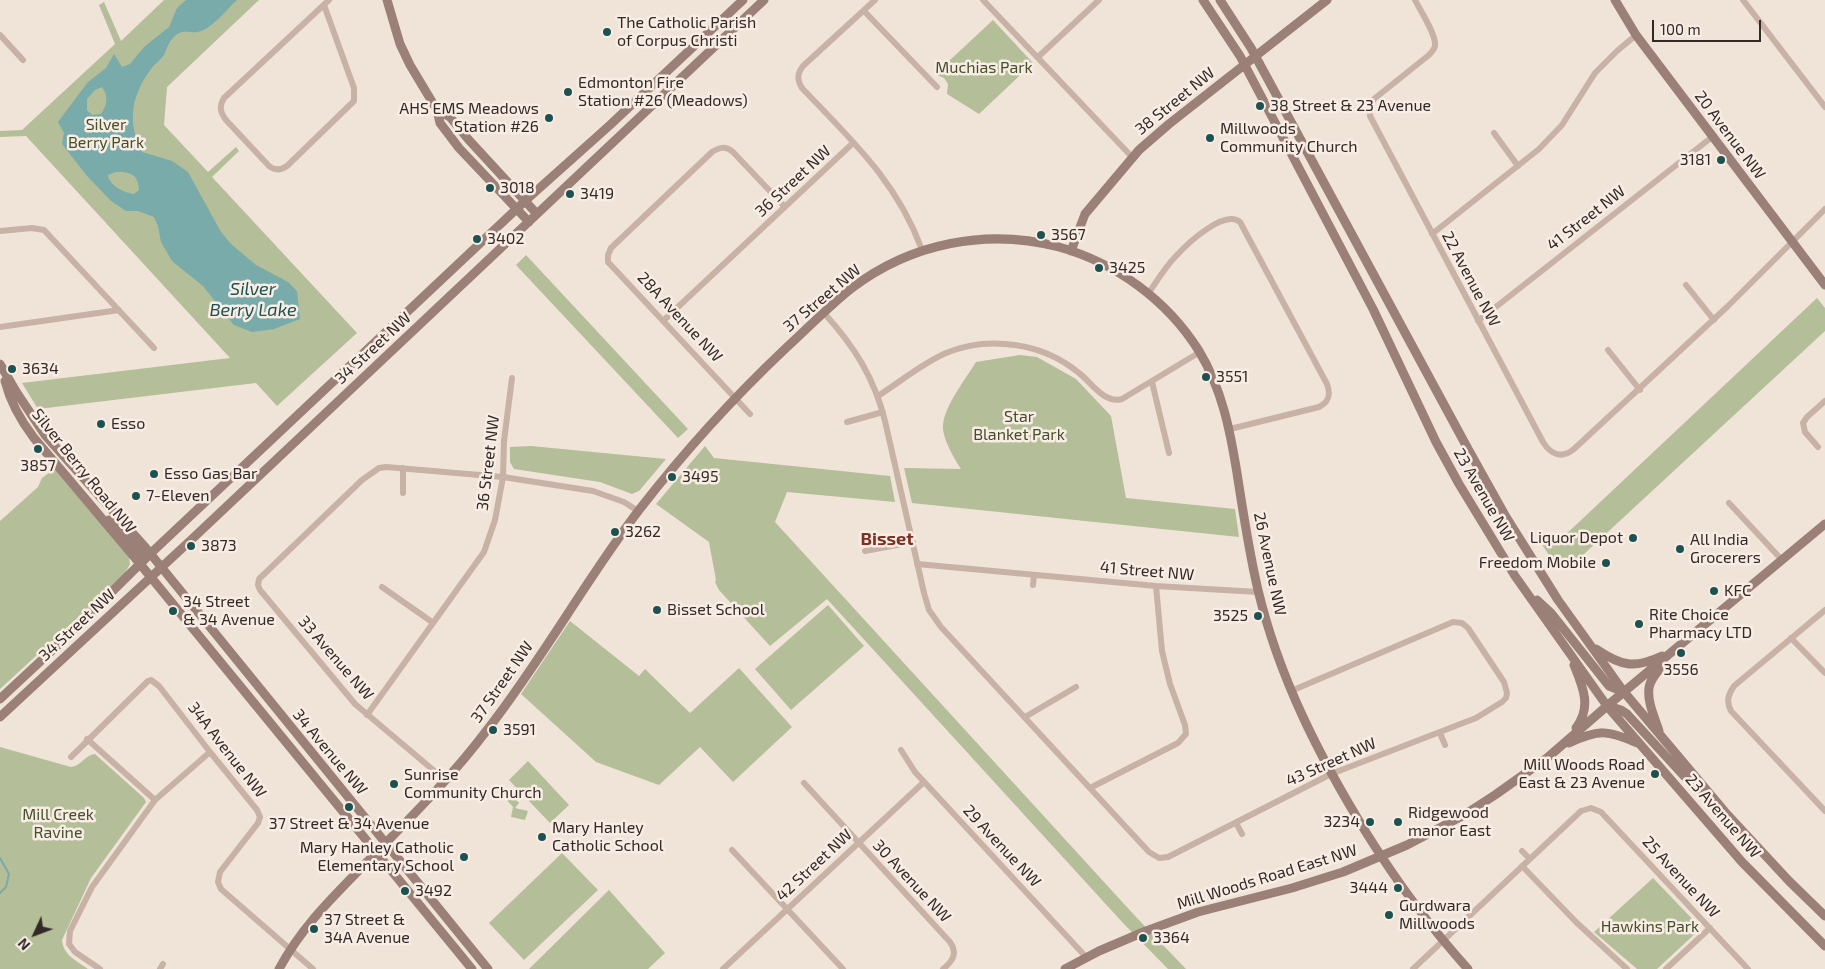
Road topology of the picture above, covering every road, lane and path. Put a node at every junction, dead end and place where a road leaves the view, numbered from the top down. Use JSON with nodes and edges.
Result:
{"nodes":[{"id":1,"x":387,"y":0,"type":"edge"},
{"id":2,"x":743,"y":0,"type":"edge"},
{"id":3,"x":764,"y":0,"type":"edge"},
{"id":4,"x":875,"y":0,"type":"edge"},
{"id":5,"x":984,"y":0,"type":"edge"},
{"id":6,"x":1099,"y":0,"type":"edge"},
{"id":7,"x":1203,"y":0,"type":"edge"},
{"id":8,"x":1220,"y":0,"type":"edge"},
{"id":9,"x":1327,"y":0,"type":"edge"},
{"id":10,"x":1415,"y":0,"type":"edge"},
{"id":11,"x":1614,"y":0,"type":"edge"},
{"id":12,"x":1744,"y":0,"type":"edge"},
{"id":13,"x":327,"y":2,"type":"edge"},
{"id":14,"x":864,"y":11,"type":"junction"},
{"id":15,"x":0,"y":35,"type":"edge"},
{"id":16,"x":1636,"y":35,"type":"junction"},
{"id":17,"x":1256,"y":56,"type":"junction"},
{"id":18,"x":1038,"y":57,"type":"junction"},
{"id":19,"x":23,"y":60,"type":"dead end"},
{"id":20,"x":1245,"y":65,"type":"junction"},
{"id":21,"x":936,"y":87,"type":"dead end"},
{"id":22,"x":1825,"y":107,"type":"edge"},
{"id":23,"x":438,"y":110,"type":"junction"},
{"id":24,"x":1494,"y":133,"type":"dead end"},
{"id":25,"x":1712,"y":137,"type":"junction"},
{"id":26,"x":854,"y":143,"type":"junction"},
{"id":27,"x":1132,"y":157,"type":"junction"},
{"id":28,"x":1518,"y":166,"type":"junction"},
{"id":29,"x":525,"y":201,"type":"junction"},
{"id":30,"x":785,"y":207,"type":"junction"},
{"id":31,"x":1825,"y":209,"type":"edge"},
{"id":32,"x":516,"y":210,"type":"junction"},
{"id":33,"x":537,"y":214,"type":"junction"},
{"id":34,"x":529,"y":222,"type":"junction"},
{"id":35,"x":0,"y":231,"type":"edge"},
{"id":36,"x":1432,"y":234,"type":"junction"},
{"id":37,"x":1003,"y":238,"type":"joint"},
{"id":38,"x":1791,"y":242,"type":"junction"},
{"id":39,"x":922,"y":250,"type":"junction"},
{"id":40,"x":1071,"y":251,"type":"junction"},
{"id":41,"x":1686,"y":285,"type":"dead end"},
{"id":42,"x":1825,"y":285,"type":"edge"},
{"id":43,"x":1148,"y":294,"type":"junction"},
{"id":44,"x":119,"y":310,"type":"junction"},
{"id":45,"x":824,"y":313,"type":"junction"},
{"id":46,"x":1714,"y":320,"type":"junction"},
{"id":47,"x":663,"y":321,"type":"junction"},
{"id":48,"x":1478,"y":321,"type":"junction"},
{"id":49,"x":0,"y":327,"type":"edge"},
{"id":50,"x":154,"y":348,"type":"dead end"},
{"id":51,"x":1608,"y":350,"type":"dead end"},
{"id":52,"x":1200,"y":352,"type":"junction"},
{"id":53,"x":0,"y":365,"type":"edge"},
{"id":54,"x":512,"y":378,"type":"dead end"},
{"id":55,"x":1152,"y":382,"type":"junction"},
{"id":56,"x":1640,"y":390,"type":"junction"},
{"id":57,"x":878,"y":396,"type":"junction"},
{"id":58,"x":735,"y":398,"type":"junction"},
{"id":59,"x":1825,"y":401,"type":"edge"},
{"id":60,"x":883,"y":412,"type":"junction"},
{"id":61,"x":750,"y":414,"type":"dead end"},
{"id":62,"x":847,"y":422,"type":"dead end"},
{"id":63,"x":1230,"y":429,"type":"junction"},
{"id":64,"x":1818,"y":447,"type":"dead end"},
{"id":65,"x":1169,"y":453,"type":"dead end"},
{"id":66,"x":403,"y":468,"type":"junction"},
{"id":67,"x":503,"y":477,"type":"junction"},
{"id":68,"x":403,"y":493,"type":"dead end"},
{"id":69,"x":1729,"y":503,"type":"dead end"},
{"id":70,"x":638,"y":511,"type":"junction"},
{"id":71,"x":1825,"y":524,"type":"edge"},
{"id":72,"x":912,"y":542,"type":"junction"},
{"id":73,"x":866,"y":551,"type":"dead end"},
{"id":74,"x":145,"y":558,"type":"junction"},
{"id":75,"x":1782,"y":560,"type":"junction"},
{"id":76,"x":917,"y":564,"type":"junction"},
{"id":77,"x":161,"y":567,"type":"junction"},
{"id":78,"x":1034,"y":575,"type":"junction"},
{"id":79,"x":1515,"y":576,"type":"junction"},
{"id":80,"x":150,"y":577,"type":"junction"},
{"id":81,"x":1033,"y":585,"type":"dead end"},
{"id":82,"x":1156,"y":586,"type":"junction"},
{"id":83,"x":382,"y":587,"type":"dead end"},
{"id":84,"x":1258,"y":592,"type":"junction"},
{"id":85,"x":1825,"y":610,"type":"edge"},
{"id":86,"x":432,"y":622,"type":"junction"},
{"id":87,"x":1791,"y":638,"type":"junction"},
{"id":88,"x":1590,"y":645,"type":"junction"},
{"id":89,"x":1568,"y":650,"type":"junction"},
{"id":90,"x":1674,"y":651,"type":"junction"},
{"id":91,"x":1825,"y":673,"type":"edge"},
{"id":92,"x":1076,"y":687,"type":"dead end"},
{"id":93,"x":1291,"y":691,"type":"junction"},
{"id":94,"x":1624,"y":692,"type":"junction"},
{"id":95,"x":0,"y":698,"type":"edge"},
{"id":96,"x":1607,"y":706,"type":"junction"},
{"id":97,"x":367,"y":714,"type":"junction"},
{"id":98,"x":0,"y":716,"type":"edge"},
{"id":99,"x":1025,"y":717,"type":"junction"},
{"id":100,"x":1440,"y":733,"type":"junction"},
{"id":101,"x":1660,"y":736,"type":"junction"},
{"id":102,"x":87,"y":739,"type":"junction"},
{"id":103,"x":1445,"y":746,"type":"dead end"},
{"id":104,"x":1560,"y":747,"type":"junction"},
{"id":105,"x":901,"y":750,"type":"dead end"},
{"id":106,"x":1645,"y":750,"type":"junction"},
{"id":107,"x":210,"y":752,"type":"junction"},
{"id":108,"x":71,"y":757,"type":"dead end"},
{"id":109,"x":1331,"y":774,"type":"junction"},
{"id":110,"x":445,"y":780,"type":"junction"},
{"id":111,"x":924,"y":782,"type":"junction"},
{"id":112,"x":804,"y":783,"type":"dead end"},
{"id":113,"x":1090,"y":788,"type":"junction"},
{"id":114,"x":155,"y":800,"type":"junction"},
{"id":115,"x":1825,"y":811,"type":"edge"},
{"id":116,"x":1725,"y":812,"type":"junction"},
{"id":117,"x":1236,"y":823,"type":"junction"},
{"id":118,"x":1242,"y":834,"type":"dead end"},
{"id":119,"x":386,"y":842,"type":"junction"},
{"id":120,"x":858,"y":843,"type":"junction"},
{"id":121,"x":732,"y":850,"type":"dead end"},
{"id":122,"x":1522,"y":851,"type":"dead end"},
{"id":123,"x":376,"y":852,"type":"junction"},
{"id":124,"x":1382,"y":856,"type":"junction"},
{"id":125,"x":1530,"y":859,"type":"junction"},
{"id":126,"x":1522,"y":866,"type":"junction"},
{"id":127,"x":787,"y":908,"type":"junction"},
{"id":128,"x":1825,"y":916,"type":"edge"},
{"id":129,"x":1710,"y":928,"type":"junction"},
{"id":130,"x":1443,"y":941,"type":"junction"},
{"id":131,"x":1825,"y":946,"type":"edge"},
{"id":132,"x":290,"y":949,"type":"junction"},
{"id":133,"x":1086,"y":958,"type":"junction"},
{"id":134,"x":100,"y":969,"type":"edge"},
{"id":135,"x":279,"y":969,"type":"edge"},
{"id":136,"x":313,"y":969,"type":"edge"},
{"id":137,"x":472,"y":969,"type":"edge"},
{"id":138,"x":488,"y":969,"type":"edge"},
{"id":139,"x":724,"y":969,"type":"edge"},
{"id":140,"x":843,"y":969,"type":"edge"},
{"id":141,"x":943,"y":969,"type":"edge"},
{"id":142,"x":1065,"y":969,"type":"edge"},
{"id":143,"x":1413,"y":969,"type":"edge"},
{"id":144,"x":1468,"y":969,"type":"edge"},
{"id":145,"x":1627,"y":969,"type":"edge"},
{"id":146,"x":1666,"y":969,"type":"edge"},
{"id":147,"x":1748,"y":969,"type":"edge"}],
"edges":[{"from":1,"to":23,"type":"main road"},
{"from":2,"to":29,"type":"main road","name":"34 Street NW"},
{"from":3,"to":33,"type":"main road","name":"34 Street NW"},
{"from":4,"to":14,"type":"street"},
{"from":5,"to":18,"type":"street"},
{"from":6,"to":18,"type":"street"},
{"from":7,"to":20,"type":"main road","name":"23 Avenue NW"},
{"from":8,"to":17,"type":"main road","name":"23 Avenue NW"},
{"from":9,"to":17,"type":"main road","name":"38 Street NW"},
{"from":10,"to":36,"type":"street","name":"22 Avenue NW"},
{"from":11,"to":16,"type":"main road","name":"20 Avenue NW"},
{"from":12,"to":22,"type":"street"},
{"from":13,"to":13,"type":"street"},
{"from":14,"to":21,"type":"street"},
{"from":14,"to":26,"type":"street"},
{"from":15,"to":19,"type":"street"},
{"from":16,"to":25,"type":"main road","name":"20 Avenue NW"},
{"from":16,"to":28,"type":"street"},
{"from":17,"to":20,"type":"main road","name":"38 Street NW"},
{"from":17,"to":88,"type":"main road","name":"23 Avenue NW"},
{"from":18,"to":27,"type":"street"},
{"from":20,"to":27,"type":"main road","name":"38 Street NW"},
{"from":20,"to":79,"type":"main road","name":"23 Avenue NW"},
{"from":23,"to":29,"type":"main road"},
{"from":23,"to":32,"type":"main road"},
{"from":24,"to":28,"type":"street"},
{"from":25,"to":38,"type":"main road","name":"20 Avenue NW"},
{"from":25,"to":48,"type":"street","name":"41 Street NW"},
{"from":26,"to":30,"type":"street","name":"36 Street NW"},
{"from":26,"to":39,"type":"street"},
{"from":27,"to":40,"type":"main road","name":"38 Street NW"},
{"from":28,"to":36,"type":"street"},
{"from":29,"to":32,"type":"main road","name":"34 Street NW"},
{"from":29,"to":33,"type":"main road"},
{"from":30,"to":47,"type":"street","name":"36 Street NW"},
{"from":30,"to":47,"type":"street","name":"28A Avenue NW"},
{"from":31,"to":38,"type":"street"},
{"from":32,"to":34,"type":"main road"},
{"from":32,"to":74,"type":"main road","name":"34 Street NW"},
{"from":33,"to":34,"type":"main road","name":"34 Street NW"},
{"from":34,"to":77,"type":"main road","name":"34 Street NW"},
{"from":35,"to":44,"type":"street"},
{"from":36,"to":48,"type":"street","name":"22 Avenue NW"},
{"from":37,"to":39,"type":"main road","name":"37 Street NW"},
{"from":37,"to":40,"type":"main road","name":"26 Avenue NW"},
{"from":38,"to":42,"type":"main road","name":"20 Avenue NW"},
{"from":38,"to":46,"type":"street"},
{"from":39,"to":45,"type":"main road","name":"37 Street NW"},
{"from":40,"to":43,"type":"main road","name":"26 Avenue NW"},
{"from":41,"to":46,"type":"street"},
{"from":43,"to":52,"type":"main road","name":"26 Avenue NW"},
{"from":43,"to":63,"type":"street"},
{"from":44,"to":49,"type":"street"},
{"from":44,"to":50,"type":"street"},
{"from":45,"to":57,"type":"street"},
{"from":45,"to":58,"type":"main road","name":"37 Street NW"},
{"from":46,"to":56,"type":"street"},
{"from":47,"to":58,"type":"street","name":"28A Avenue NW"},
{"from":48,"to":56,"type":"street","name":"22 Avenue NW"},
{"from":51,"to":56,"type":"street"},
{"from":52,"to":55,"type":"street"},
{"from":52,"to":63,"type":"main road","name":"26 Avenue NW"},
{"from":53,"to":74,"type":"main road","name":"Silver Berry Road NW"},
{"from":53,"to":74,"type":"main road","name":"Silver Berry Road NW"},
{"from":54,"to":67,"type":"street","name":"36 Street NW"},
{"from":55,"to":57,"type":"street"},
{"from":55,"to":65,"type":"street"},
{"from":57,"to":60,"type":"street"},
{"from":58,"to":61,"type":"street"},
{"from":58,"to":70,"type":"main road","name":"37 Street NW"},
{"from":59,"to":64,"type":"street"},
{"from":60,"to":62,"type":"street"},
{"from":60,"to":72,"type":"street"},
{"from":63,"to":84,"type":"main road","name":"26 Avenue NW"},
{"from":66,"to":67,"type":"street"},
{"from":66,"to":68,"type":"street"},
{"from":66,"to":97,"type":"street","name":"33 Avenue NW"},
{"from":67,"to":70,"type":"street"},
{"from":67,"to":86,"type":"street","name":"36 Street NW"},
{"from":69,"to":75,"type":"street"},
{"from":70,"to":110,"type":"main road","name":"37 Street NW"},
{"from":71,"to":75,"type":"main road","name":"Mill Woods Road East NW"},
{"from":72,"to":73,"type":"street"},
{"from":72,"to":76,"type":"street"},
{"from":74,"to":77,"type":"main road","name":"34 Avenue NW"},
{"from":74,"to":80,"type":"main road","name":"34 Avenue NW"},
{"from":74,"to":95,"type":"main road","name":"34 Street NW"},
{"from":75,"to":90,"type":"main road","name":"Mill Woods Road East NW"},
{"from":76,"to":78,"type":"street","name":"41 Street NW"},
{"from":76,"to":99,"type":"street"},
{"from":77,"to":80,"type":"main road","name":"34 Street NW"},
{"from":77,"to":119,"type":"main road","name":"34 Avenue NW"},
{"from":78,"to":81,"type":"street"},
{"from":78,"to":82,"type":"street","name":"41 Street NW"},
{"from":79,"to":89,"type":"main road","name":"23 Avenue NW"},
{"from":79,"to":94,"type":"main road"},
{"from":80,"to":98,"type":"main road","name":"34 Street NW"},
{"from":80,"to":123,"type":"main road","name":"34 Avenue NW"},
{"from":82,"to":84,"type":"street","name":"41 Street NW"},
{"from":82,"to":113,"type":"street"},
{"from":83,"to":86,"type":"street"},
{"from":84,"to":93,"type":"main road","name":"26 Avenue NW"},
{"from":85,"to":87,"type":"street"},
{"from":86,"to":97,"type":"street","name":"36 Street NW"},
{"from":87,"to":91,"type":"street"},
{"from":87,"to":115,"type":"street"},
{"from":88,"to":90,"type":"main road"},
{"from":88,"to":94,"type":"main road","name":"23 Avenue NW"},
{"from":89,"to":96,"type":"main road","name":"23 Avenue NW"},
{"from":89,"to":104,"type":"main road"},
{"from":90,"to":94,"type":"main road","name":"Mill Woods Road East NW"},
{"from":90,"to":101,"type":"main road"},
{"from":92,"to":99,"type":"street"},
{"from":93,"to":100,"type":"street","name":"43 Street NW"},
{"from":93,"to":109,"type":"main road","name":"26 Avenue NW"},
{"from":94,"to":96,"type":"main road","name":"Mill Woods Road East NW"},
{"from":94,"to":101,"type":"main road","name":"23 Avenue NW"},
{"from":96,"to":104,"type":"main road","name":"Mill Woods Road East NW"},
{"from":96,"to":106,"type":"main road","name":"23 Avenue NW"},
{"from":96,"to":116,"type":"main road"},
{"from":97,"to":110,"type":"street","name":"33 Avenue NW"},
{"from":99,"to":113,"type":"street"},
{"from":100,"to":103,"type":"street"},
{"from":100,"to":109,"type":"street","name":"43 Street NW"},
{"from":101,"to":116,"type":"main road","name":"23 Avenue NW"},
{"from":102,"to":107,"type":"street","name":"34A Avenue NW"},
{"from":102,"to":108,"type":"street"},
{"from":102,"to":114,"type":"street"},
{"from":104,"to":106,"type":"main road"},
{"from":104,"to":124,"type":"main road","name":"Mill Woods Road East NW"},
{"from":105,"to":111,"type":"street","name":"29 Avenue NW"},
{"from":106,"to":131,"type":"main road","name":"23 Avenue NW"},
{"from":107,"to":114,"type":"street"},
{"from":107,"to":132,"type":"street","name":"34A Avenue NW"},
{"from":109,"to":117,"type":"street","name":"43 Street NW"},
{"from":109,"to":124,"type":"main road","name":"26 Avenue NW"},
{"from":110,"to":119,"type":"main road","name":"37 Street NW"},
{"from":111,"to":120,"type":"street","name":"42 Street NW"},
{"from":111,"to":133,"type":"street","name":"29 Avenue NW"},
{"from":112,"to":120,"type":"street","name":"30 Avenue NW"},
{"from":113,"to":117,"type":"street","name":"43 Street NW"},
{"from":114,"to":134,"type":"street"},
{"from":116,"to":128,"type":"main road","name":"23 Avenue NW"},
{"from":117,"to":118,"type":"street"},
{"from":119,"to":123,"type":"main road","name":"37 Street NW"},
{"from":119,"to":138,"type":"main road","name":"34 Avenue NW"},
{"from":120,"to":127,"type":"street","name":"42 Street NW"},
{"from":120,"to":141,"type":"street","name":"30 Avenue NW"},
{"from":121,"to":127,"type":"street"},
{"from":122,"to":125,"type":"street"},
{"from":123,"to":132,"type":"main road","name":"37 Street NW"},
{"from":123,"to":137,"type":"main road","name":"34 Avenue NW"},
{"from":124,"to":130,"type":"main road","name":"26 Avenue NW"},
{"from":124,"to":133,"type":"main road","name":"Mill Woods Road East NW"},
{"from":125,"to":126,"type":"street"},
{"from":125,"to":129,"type":"street","name":"25 Avenue NW"},
{"from":126,"to":130,"type":"street"},
{"from":126,"to":145,"type":"street"},
{"from":127,"to":139,"type":"street","name":"42 Street NW"},
{"from":127,"to":140,"type":"street"},
{"from":129,"to":146,"type":"street"},
{"from":129,"to":147,"type":"street","name":"25 Avenue NW"},
{"from":130,"to":143,"type":"street"},
{"from":130,"to":144,"type":"main road","name":"26 Avenue NW"},
{"from":132,"to":135,"type":"main road","name":"37 Street NW"},
{"from":132,"to":136,"type":"street","name":"34A Avenue NW"},
{"from":133,"to":142,"type":"main road","name":"Mill Woods Road East NW"}]}
